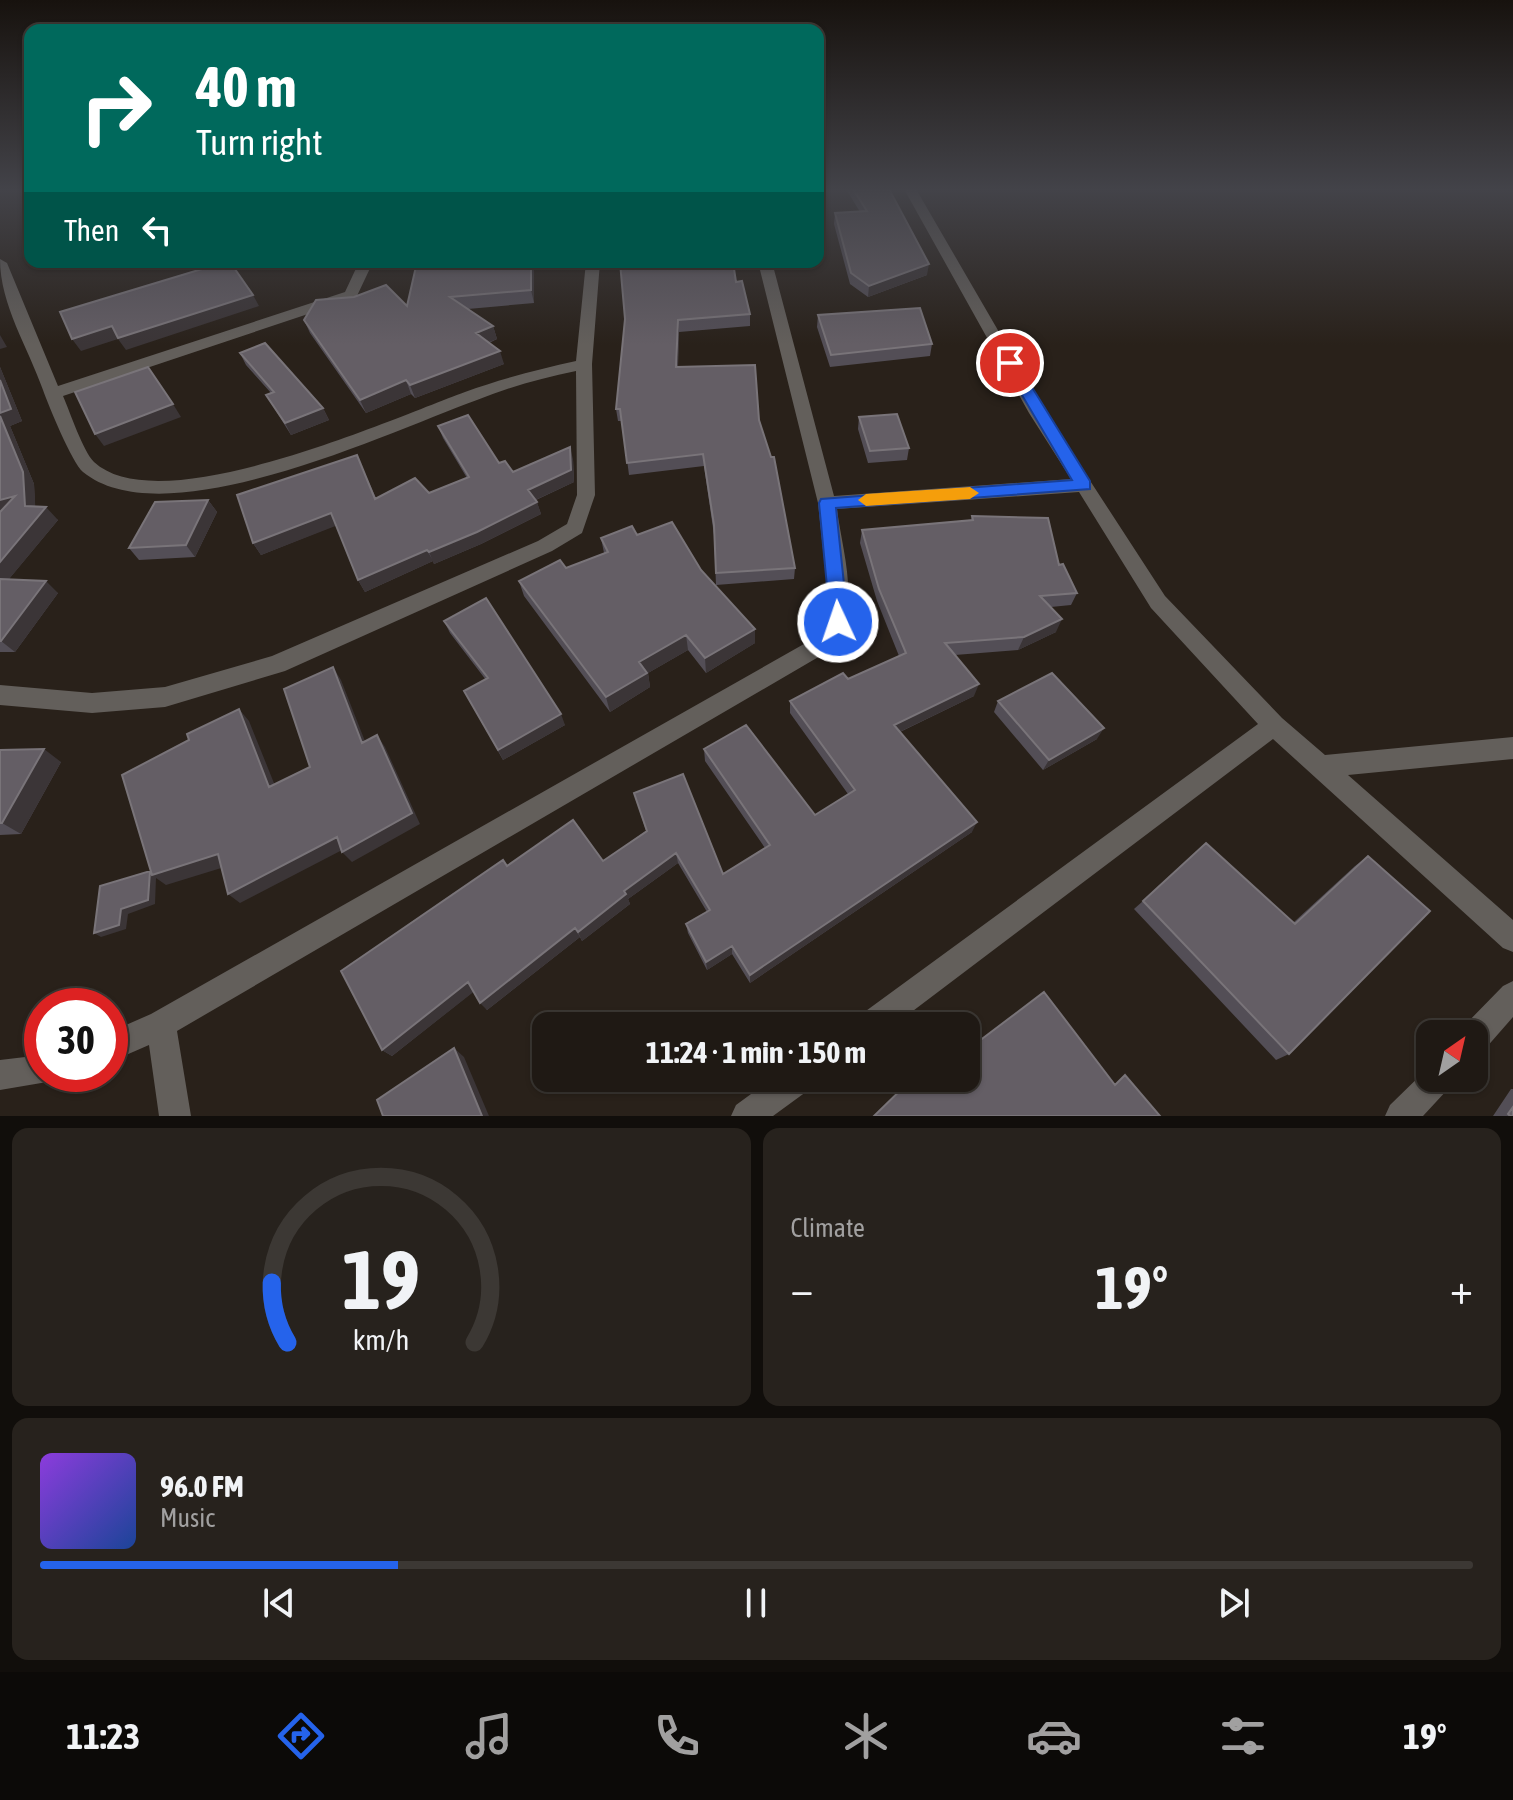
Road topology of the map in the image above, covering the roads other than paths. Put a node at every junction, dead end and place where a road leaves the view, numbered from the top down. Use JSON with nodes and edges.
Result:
{"nodes":[{"id":1,"x":941,"y":241,"type":"edge"},
{"id":2,"x":0,"y":263,"type":"edge"},
{"id":3,"x":363,"y":268,"type":"edge"},
{"id":4,"x":592,"y":268,"type":"edge"},
{"id":5,"x":767,"y":268,"type":"edge"},
{"id":6,"x":584,"y":364,"type":"junction"},
{"id":7,"x":52,"y":394,"type":"junction"},
{"id":8,"x":1084,"y":485,"type":"junction"},
{"id":9,"x":827,"y":503,"type":"junction"},
{"id":10,"x":0,"y":695,"type":"edge"},
{"id":11,"x":1274,"y":725,"type":"junction"},
{"id":12,"x":1513,"y":748,"type":"edge"},
{"id":13,"x":1321,"y":767,"type":"junction"},
{"id":14,"x":1513,"y":938,"type":"edge"},
{"id":15,"x":1513,"y":996,"type":"edge"},
{"id":16,"x":888,"y":1012,"type":"edge"},
{"id":17,"x":1488,"y":1023,"type":"edge"},
{"id":18,"x":161,"y":1024,"type":"junction"},
{"id":19,"x":128,"y":1039,"type":"edge"},
{"id":20,"x":24,"y":1072,"type":"edge"},
{"id":21,"x":0,"y":1075,"type":"edge"},
{"id":22,"x":780,"y":1092,"type":"edge"},
{"id":23,"x":1424,"y":1092,"type":"edge"},
{"id":24,"x":175,"y":1116,"type":"edge"},
{"id":25,"x":747,"y":1116,"type":"edge"},
{"id":26,"x":1401,"y":1116,"type":"edge"}],
"edges":[{"from":1,"to":8,"type":"street"},
{"from":2,"to":7,"type":"street"},
{"from":3,"to":7,"type":"street"},
{"from":4,"to":6,"type":"street"},
{"from":5,"to":9,"type":"street"},
{"from":6,"to":7,"type":"street"},
{"from":6,"to":10,"type":"street"},
{"from":8,"to":9,"type":"street"},
{"from":8,"to":11,"type":"street"},
{"from":9,"to":18,"type":"street"},
{"from":11,"to":13,"type":"street"},
{"from":11,"to":16,"type":"street"},
{"from":12,"to":13,"type":"street"},
{"from":13,"to":14,"type":"street"},
{"from":15,"to":17,"type":"street"},
{"from":18,"to":19,"type":"street"},
{"from":18,"to":24,"type":"street"},
{"from":20,"to":21,"type":"street"},
{"from":22,"to":25,"type":"street"},
{"from":23,"to":26,"type":"street"}]}
